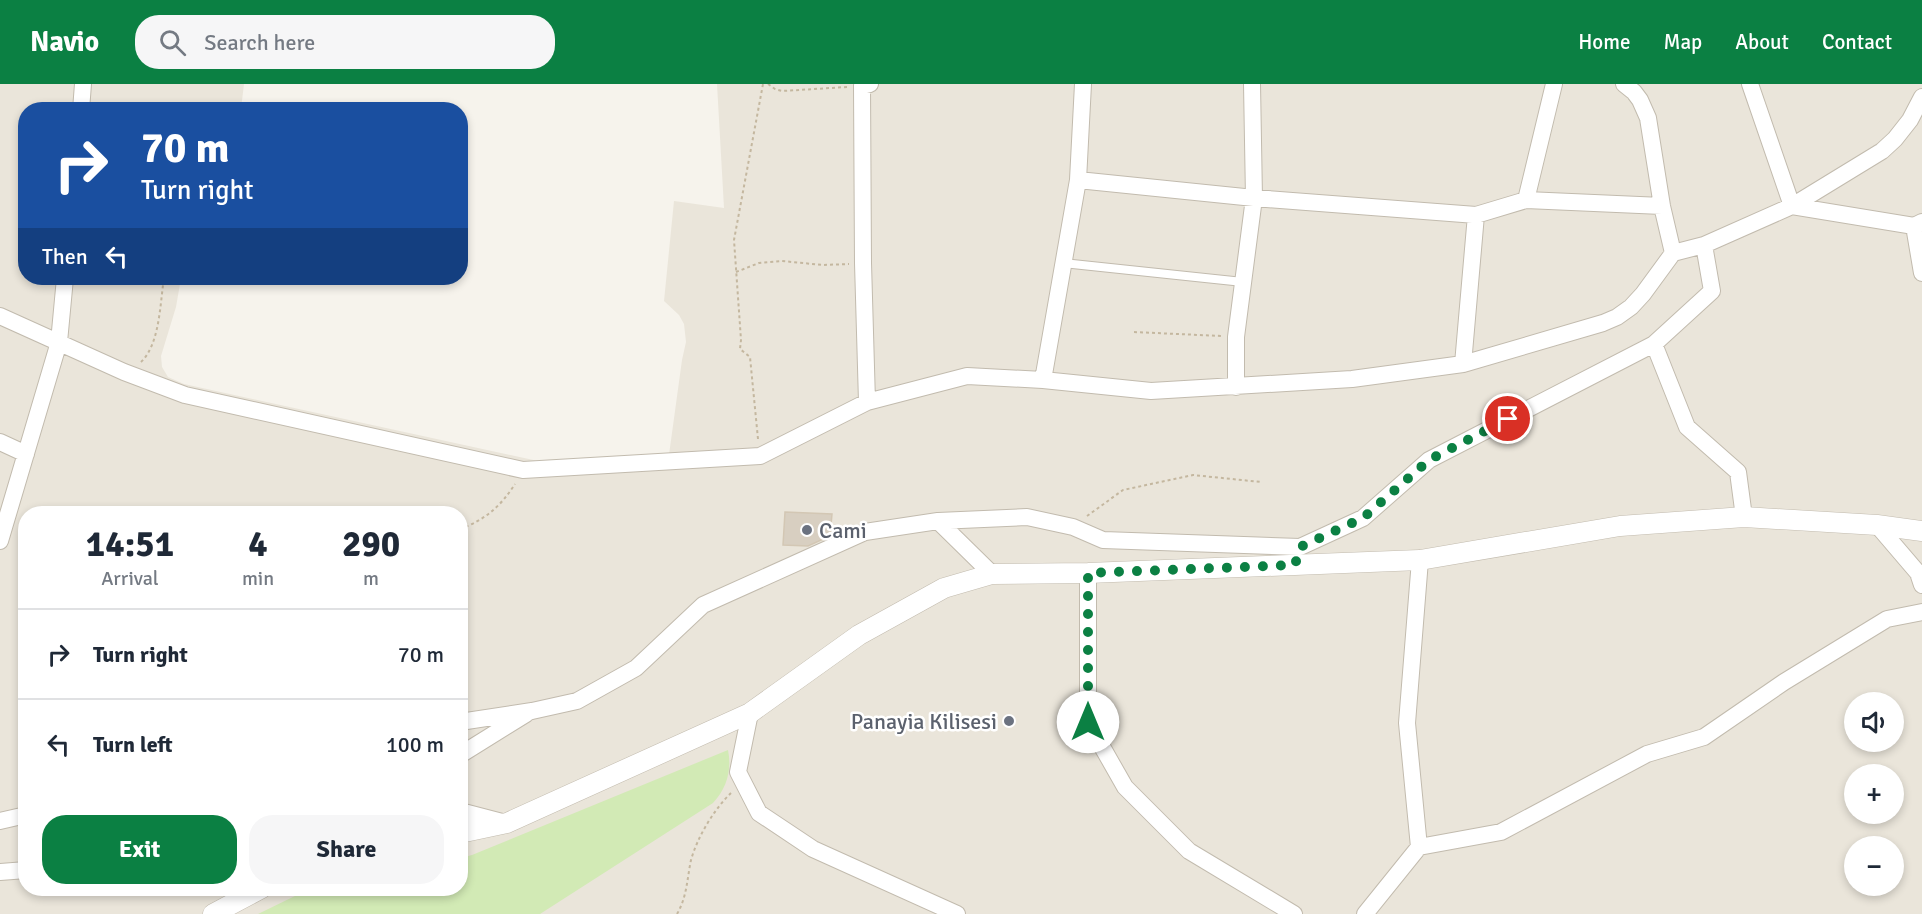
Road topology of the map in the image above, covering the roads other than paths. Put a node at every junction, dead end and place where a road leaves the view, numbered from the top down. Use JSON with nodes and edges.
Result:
{"nodes":[{"id":1,"x":83,"y":84,"type":"edge"},
{"id":2,"x":1083,"y":84,"type":"edge"},
{"id":3,"x":1252,"y":84,"type":"edge"},
{"id":4,"x":1554,"y":84,"type":"edge"},
{"id":5,"x":1624,"y":84,"type":"edge"},
{"id":6,"x":1750,"y":84,"type":"edge"},
{"id":7,"x":866,"y":85,"type":"edge"},
{"id":8,"x":1922,"y":98,"type":"edge"},
{"id":9,"x":82,"y":102,"type":"edge"},
{"id":10,"x":1078,"y":180,"type":"junction"},
{"id":11,"x":1254,"y":198,"type":"junction"},
{"id":12,"x":1526,"y":200,"type":"junction"},
{"id":13,"x":1662,"y":206,"type":"junction"},
{"id":14,"x":1792,"y":206,"type":"junction"},
{"id":15,"x":1476,"y":215,"type":"junction"},
{"id":16,"x":1918,"y":224,"type":"edge"},
{"id":17,"x":1704,"y":244,"type":"junction"},
{"id":18,"x":1673,"y":253,"type":"junction"},
{"id":19,"x":1064,"y":263,"type":"junction"},
{"id":20,"x":1922,"y":273,"type":"edge"},
{"id":21,"x":1243,"y":282,"type":"junction"},
{"id":22,"x":64,"y":285,"type":"edge"},
{"id":23,"x":0,"y":316,"type":"edge"},
{"id":24,"x":59,"y":342,"type":"junction"},
{"id":25,"x":1654,"y":344,"type":"junction"},
{"id":26,"x":1463,"y":364,"type":"junction"},
{"id":27,"x":1043,"y":380,"type":"junction"},
{"id":28,"x":1236,"y":387,"type":"junction"},
{"id":29,"x":867,"y":402,"type":"junction"},
{"id":30,"x":0,"y":442,"type":"edge"},
{"id":31,"x":26,"y":454,"type":"junction"},
{"id":32,"x":1744,"y":517,"type":"junction"},
{"id":33,"x":938,"y":521,"type":"junction"},
{"id":34,"x":1877,"y":525,"type":"junction"},
{"id":35,"x":1922,"y":531,"type":"edge"},
{"id":36,"x":0,"y":541,"type":"edge"},
{"id":37,"x":1298,"y":556,"type":"junction"},
{"id":38,"x":1420,"y":560,"type":"junction"},
{"id":39,"x":1088,"y":573,"type":"junction"},
{"id":40,"x":992,"y":574,"type":"junction"},
{"id":41,"x":1922,"y":585,"type":"edge"},
{"id":42,"x":1922,"y":612,"type":"edge"},
{"id":43,"x":532,"y":711,"type":"junction"},
{"id":44,"x":750,"y":713,"type":"junction"},
{"id":45,"x":468,"y":721,"type":"edge"},
{"id":46,"x":468,"y":750,"type":"edge"},
{"id":47,"x":468,"y":813,"type":"edge"},
{"id":48,"x":18,"y":817,"type":"edge"},
{"id":49,"x":0,"y":821,"type":"edge"},
{"id":50,"x":507,"y":823,"type":"junction"},
{"id":51,"x":468,"y":831,"type":"edge"},
{"id":52,"x":1419,"y":847,"type":"junction"},
{"id":53,"x":18,"y":871,"type":"edge"},
{"id":54,"x":0,"y":872,"type":"edge"},
{"id":55,"x":244,"y":896,"type":"edge"},
{"id":56,"x":213,"y":914,"type":"edge"},
{"id":57,"x":957,"y":914,"type":"edge"},
{"id":58,"x":1294,"y":914,"type":"edge"},
{"id":59,"x":1365,"y":914,"type":"edge"}],
"edges":[{"from":1,"to":9,"type":"street"},
{"from":2,"to":10,"type":"street"},
{"from":3,"to":11,"type":"street"},
{"from":4,"to":12,"type":"street"},
{"from":5,"to":13,"type":"street"},
{"from":6,"to":14,"type":"street"},
{"from":7,"to":29,"type":"street"},
{"from":8,"to":14,"type":"street"},
{"from":10,"to":11,"type":"street"},
{"from":10,"to":19,"type":"street"},
{"from":11,"to":15,"type":"street"},
{"from":11,"to":21,"type":"street"},
{"from":12,"to":13,"type":"street"},
{"from":12,"to":15,"type":"street"},
{"from":13,"to":18,"type":"street"},
{"from":14,"to":16,"type":"street"},
{"from":14,"to":17,"type":"street"},
{"from":15,"to":26,"type":"street"},
{"from":16,"to":20,"type":"street"},
{"from":17,"to":18,"type":"street"},
{"from":17,"to":25,"type":"street"},
{"from":18,"to":26,"type":"street"},
{"from":19,"to":21,"type":"lane"},
{"from":19,"to":27,"type":"street"},
{"from":21,"to":28,"type":"street"},
{"from":22,"to":24,"type":"street"},
{"from":23,"to":24,"type":"street"},
{"from":24,"to":29,"type":"street"},
{"from":24,"to":31,"type":"street"},
{"from":25,"to":32,"type":"street"},
{"from":25,"to":37,"type":"street"},
{"from":26,"to":28,"type":"street"},
{"from":27,"to":28,"type":"street"},
{"from":27,"to":29,"type":"street"},
{"from":30,"to":31,"type":"street"},
{"from":31,"to":36,"type":"street"},
{"from":32,"to":34,"type":"street"},
{"from":32,"to":38,"type":"street"},
{"from":33,"to":37,"type":"street"},
{"from":33,"to":40,"type":"street"},
{"from":33,"to":43,"type":"street"},
{"from":34,"to":35,"type":"street"},
{"from":34,"to":41,"type":"street"},
{"from":37,"to":38,"type":"street"},
{"from":37,"to":39,"type":"street"},
{"from":38,"to":52,"type":"street"},
{"from":39,"to":40,"type":"street"},
{"from":39,"to":58,"type":"street"},
{"from":40,"to":44,"type":"street"},
{"from":42,"to":52,"type":"street"},
{"from":43,"to":45,"type":"street"},
{"from":43,"to":46,"type":"street"},
{"from":44,"to":50,"type":"street"},
{"from":44,"to":57,"type":"street"},
{"from":47,"to":50,"type":"street"},
{"from":48,"to":49,"type":"street"},
{"from":50,"to":51,"type":"street"},
{"from":52,"to":59,"type":"street"},
{"from":53,"to":54,"type":"street"},
{"from":55,"to":56,"type":"street"}]}
